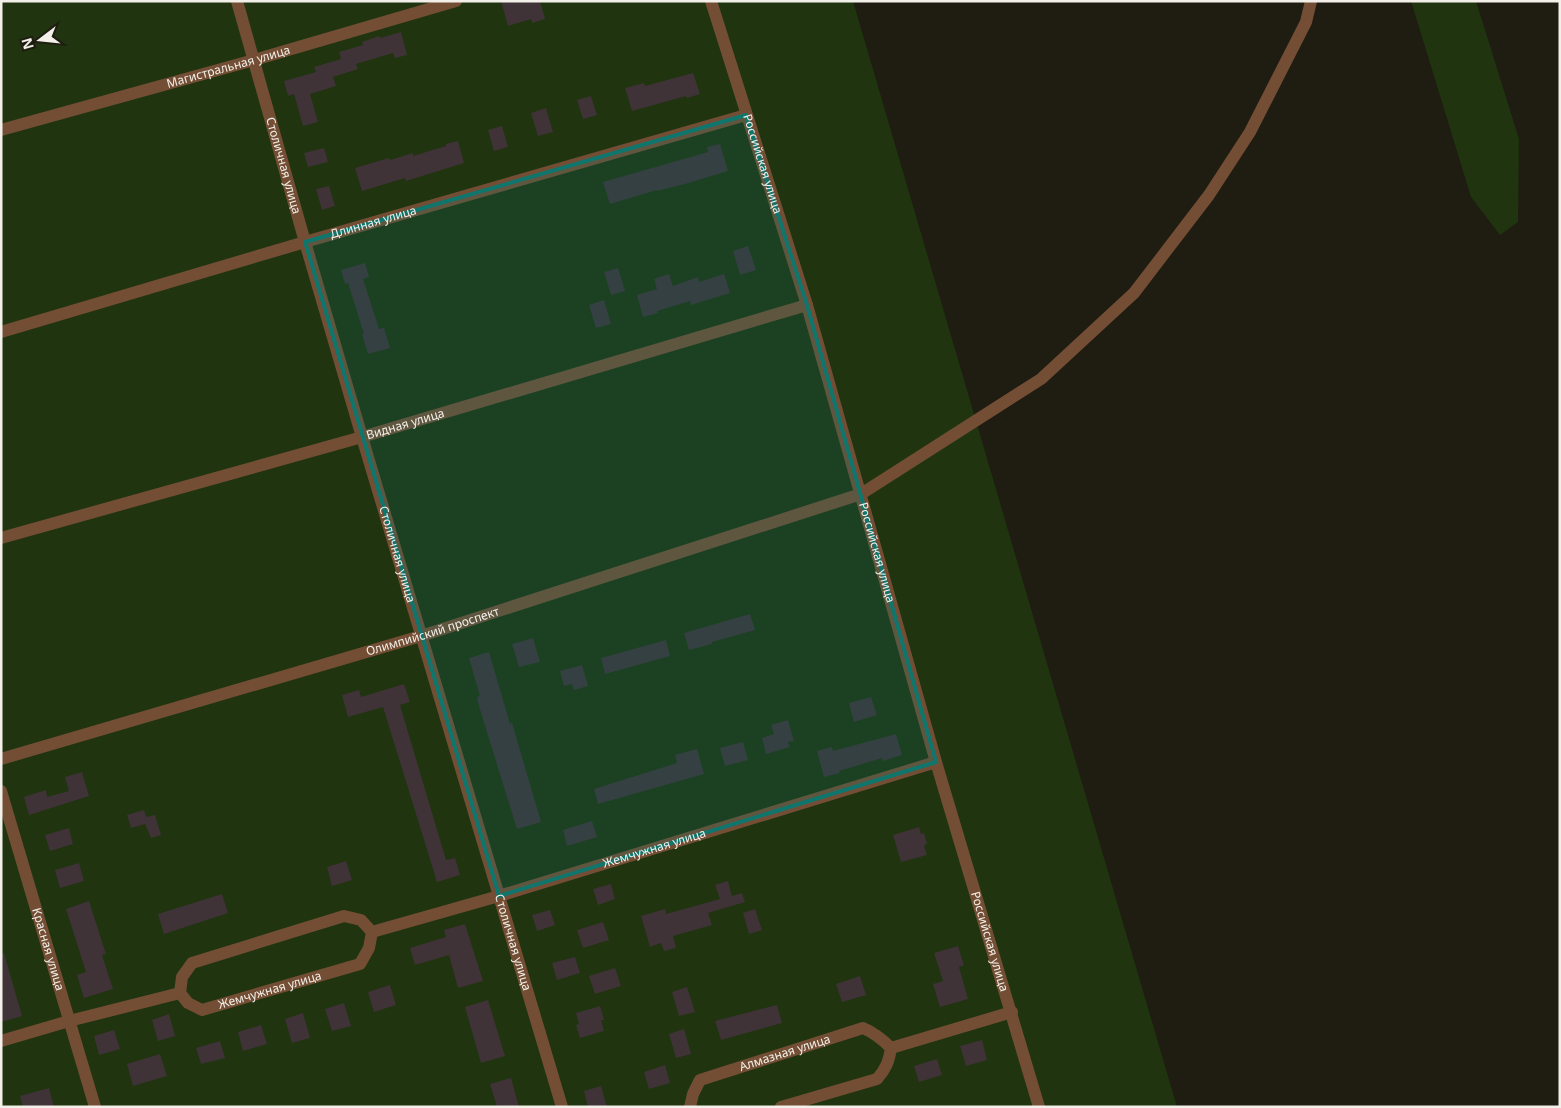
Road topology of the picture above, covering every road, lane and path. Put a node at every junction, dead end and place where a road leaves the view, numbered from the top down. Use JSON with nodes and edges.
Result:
{"nodes":[{"id":1,"x":237,"y":1,"type":"edge"},
{"id":2,"x":456,"y":1,"type":"edge"},
{"id":3,"x":711,"y":1,"type":"edge"},
{"id":4,"x":1311,"y":1,"type":"edge"},
{"id":5,"x":254,"y":60,"type":"junction"},
{"id":6,"x":746,"y":116,"type":"junction"},
{"id":7,"x":1,"y":130,"type":"edge"},
{"id":8,"x":305,"y":242,"type":"junction"},
{"id":9,"x":807,"y":304,"type":"junction"},
{"id":10,"x":1,"y":332,"type":"edge"},
{"id":11,"x":362,"y":437,"type":"junction"},
{"id":12,"x":861,"y":494,"type":"junction"},
{"id":13,"x":1,"y":538,"type":"edge"},
{"id":14,"x":421,"y":636,"type":"junction"},
{"id":15,"x":1,"y":759,"type":"edge"},
{"id":16,"x":936,"y":762,"type":"junction"},
{"id":17,"x":1,"y":791,"type":"edge"},
{"id":18,"x":499,"y":896,"type":"junction"},
{"id":19,"x":372,"y":932,"type":"junction"},
{"id":20,"x":180,"y":992,"type":"junction"},
{"id":21,"x":1012,"y":1012,"type":"junction"},
{"id":22,"x":69,"y":1020,"type":"junction"},
{"id":23,"x":1,"y":1041,"type":"edge"},
{"id":24,"x":891,"y":1048,"type":"junction"},
{"id":25,"x":95,"y":1107,"type":"edge"},
{"id":26,"x":562,"y":1107,"type":"edge"},
{"id":27,"x":691,"y":1107,"type":"edge"},
{"id":28,"x":781,"y":1107,"type":"edge"},
{"id":29,"x":1039,"y":1107,"type":"edge"}],
"edges":[{"from":1,"to":5,"type":"street","name":"Столичная улица"},
{"from":2,"to":5,"type":"street","name":"Магистральная улица"},
{"from":3,"to":6,"type":"street","name":"Российская улица"},
{"from":4,"to":12,"type":"street","name":"Олимпийский проспект"},
{"from":5,"to":7,"type":"street","name":"Магистральная улица"},
{"from":5,"to":8,"type":"street","name":"Столичная улица"},
{"from":6,"to":8,"type":"street","name":"Длинная улица"},
{"from":6,"to":9,"type":"street","name":"Российская улица"},
{"from":8,"to":10,"type":"street","name":"Длинная улица"},
{"from":8,"to":11,"type":"street","name":"Столичная улица"},
{"from":9,"to":11,"type":"street","name":"Видная улица"},
{"from":9,"to":12,"type":"street","name":"Российская улица"},
{"from":11,"to":13,"type":"street","name":"Видная улица"},
{"from":11,"to":14,"type":"street","name":"Столичная улица"},
{"from":12,"to":14,"type":"street","name":"Олимпийский проспект"},
{"from":12,"to":16,"type":"street","name":"Российская улица"},
{"from":14,"to":15,"type":"street","name":"Олимпийский проспект"},
{"from":14,"to":18,"type":"street","name":"Столичная улица"},
{"from":16,"to":18,"type":"street","name":"Жемчужная улица"},
{"from":16,"to":21,"type":"street","name":"Российская улица"},
{"from":17,"to":22,"type":"street","name":"Красная улица"},
{"from":18,"to":19,"type":"street","name":"Жемчужная улица"},
{"from":18,"to":26,"type":"street","name":"Столичная улица"},
{"from":19,"to":20,"type":"street"},
{"from":19,"to":20,"type":"street","name":"Жемчужная улица"},
{"from":20,"to":22,"type":"street"},
{"from":21,"to":24,"type":"street"},
{"from":21,"to":29,"type":"street","name":"Российская улица"},
{"from":22,"to":23,"type":"street"},
{"from":22,"to":25,"type":"street","name":"Красная улица"},
{"from":24,"to":27,"type":"street","name":"Алмазная улица"},
{"from":24,"to":28,"type":"street"}]}
